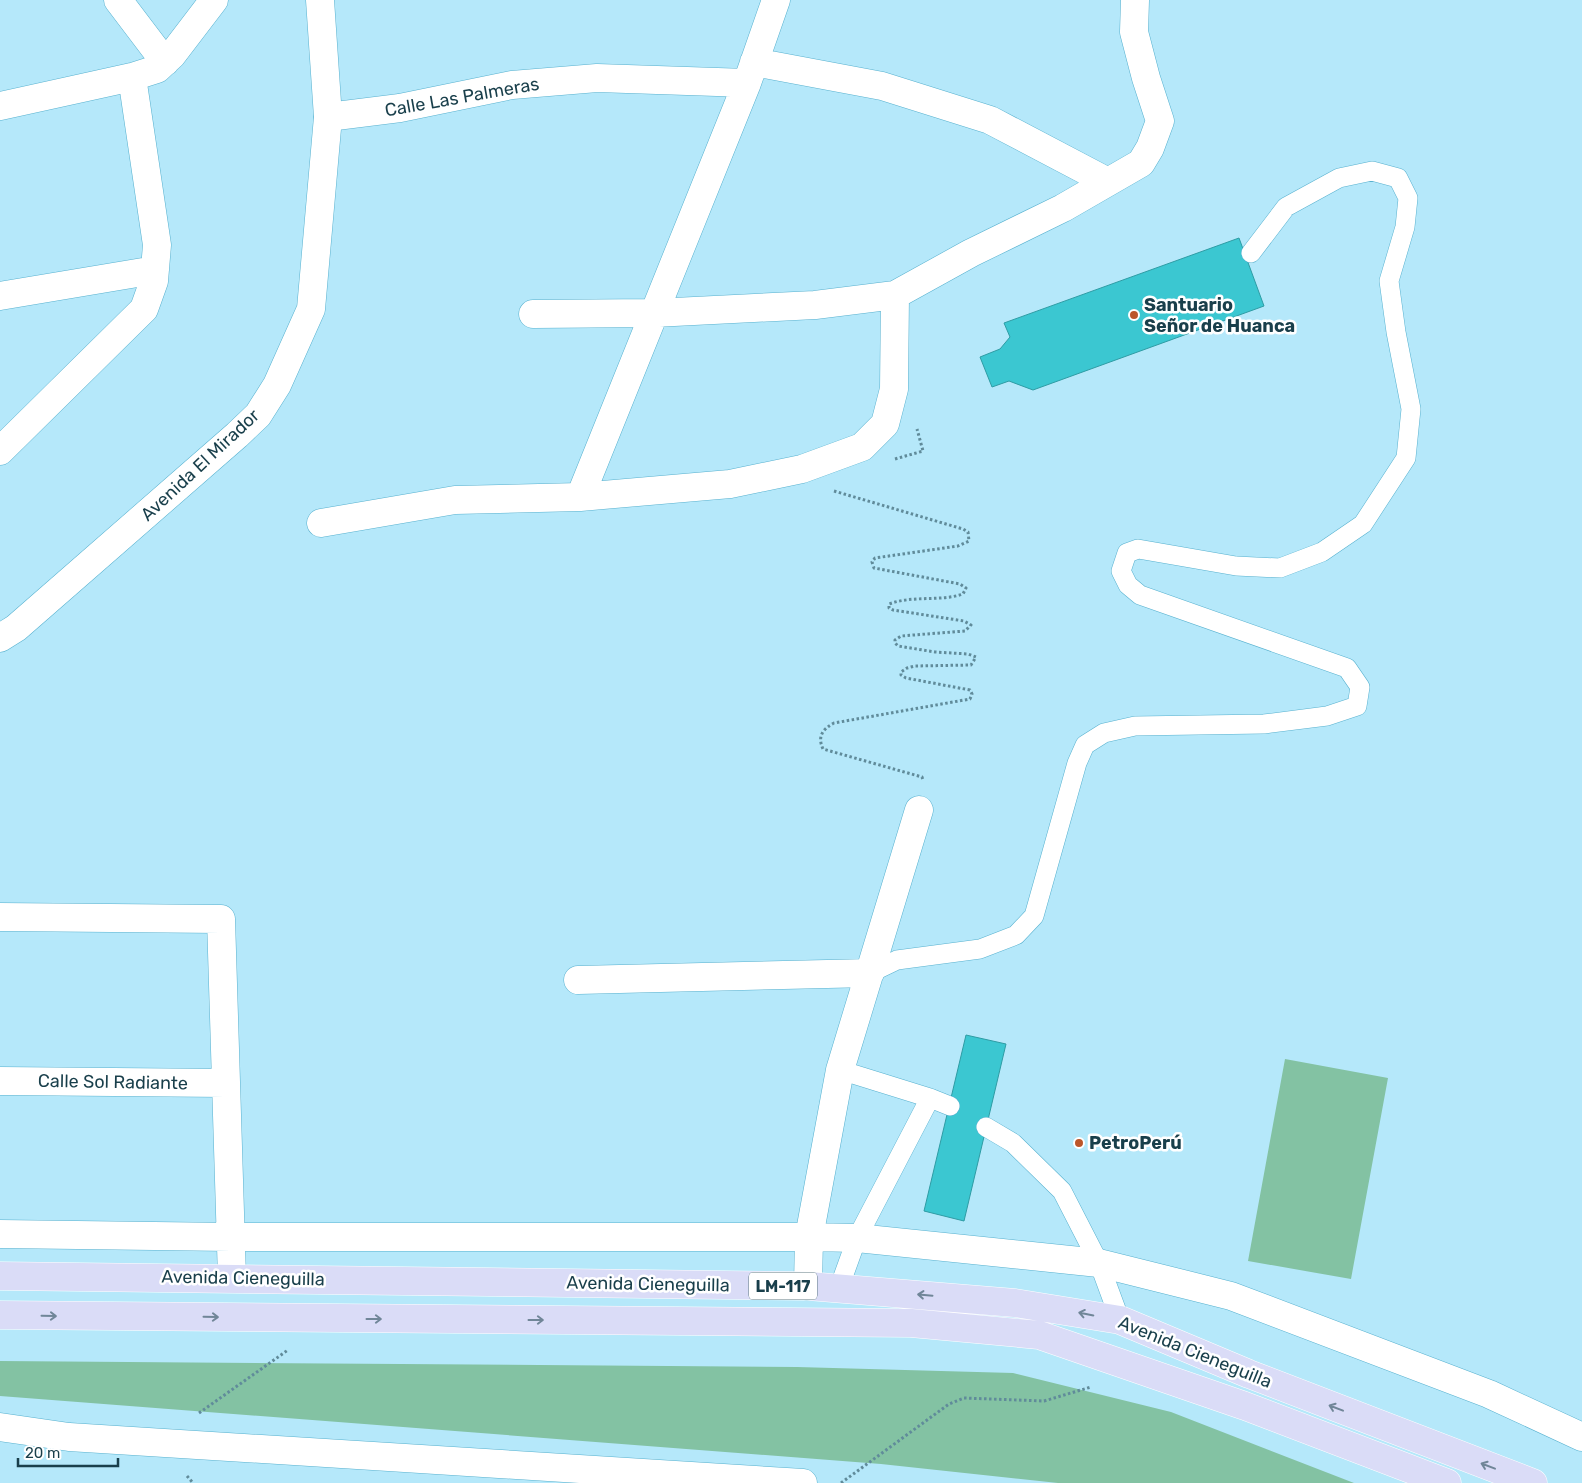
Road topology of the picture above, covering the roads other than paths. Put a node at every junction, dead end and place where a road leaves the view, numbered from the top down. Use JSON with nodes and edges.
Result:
{"nodes":[{"id":1,"x":118,"y":0,"type":"edge"},
{"id":2,"x":214,"y":0,"type":"edge"},
{"id":3,"x":320,"y":0,"type":"edge"},
{"id":4,"x":776,"y":0,"type":"edge"},
{"id":5,"x":1134,"y":0,"type":"edge"},
{"id":6,"x":165,"y":62,"type":"junction"},
{"id":7,"x":750,"y":73,"type":"junction"},
{"id":8,"x":132,"y":77,"type":"junction"},
{"id":9,"x":0,"y":106,"type":"edge"},
{"id":10,"x":328,"y":117,"type":"junction"},
{"id":11,"x":1108,"y":182,"type":"junction"},
{"id":12,"x":1251,"y":253,"type":"dead end"},
{"id":13,"x":155,"y":270,"type":"junction"},
{"id":14,"x":895,"y":295,"type":"junction"},
{"id":15,"x":0,"y":296,"type":"edge"},
{"id":16,"x":654,"y":313,"type":"junction"},
{"id":17,"x":533,"y":314,"type":"dead end"},
{"id":18,"x":0,"y":452,"type":"edge"},
{"id":19,"x":580,"y":497,"type":"junction"},
{"id":20,"x":321,"y":523,"type":"dead end"},
{"id":21,"x":0,"y":638,"type":"edge"},
{"id":22,"x":919,"y":810,"type":"road end"},
{"id":23,"x":0,"y":917,"type":"edge"},
{"id":24,"x":870,"y":973,"type":"junction"},
{"id":25,"x":578,"y":980,"type":"dead end"},
{"id":26,"x":840,"y":1070,"type":"junction"},
{"id":27,"x":0,"y":1081,"type":"edge"},
{"id":28,"x":226,"y":1083,"type":"junction"},
{"id":29,"x":930,"y":1098,"type":"junction"},
{"id":30,"x":950,"y":1106,"type":"dead end"},
{"id":31,"x":986,"y":1126,"type":"dead end"},
{"id":32,"x":0,"y":1234,"type":"edge"},
{"id":33,"x":230,"y":1237,"type":"junction"},
{"id":34,"x":809,"y":1237,"type":"junction"},
{"id":35,"x":857,"y":1238,"type":"junction"},
{"id":36,"x":1099,"y":1263,"type":"junction"},
{"id":37,"x":0,"y":1276,"type":"edge"},
{"id":38,"x":232,"y":1278,"type":"junction"},
{"id":39,"x":808,"y":1286,"type":"junction"},
{"id":40,"x":839,"y":1288,"type":"junction"},
{"id":41,"x":0,"y":1315,"type":"edge"},
{"id":42,"x":1120,"y":1320,"type":"junction"},
{"id":43,"x":0,"y":1427,"type":"edge"},
{"id":44,"x":1582,"y":1437,"type":"edge"},
{"id":45,"x":749,"y":1481,"type":"edge"},
{"id":46,"x":803,"y":1483,"type":"edge"},
{"id":47,"x":1447,"y":1483,"type":"edge"},
{"id":48,"x":1533,"y":1483,"type":"edge"}],
"edges":[{"from":1,"to":6,"type":"street"},
{"from":2,"to":6,"type":"street"},
{"from":3,"to":10,"type":"street","name":"Avenida El Mirador"},
{"from":4,"to":7,"type":"street"},
{"from":5,"to":11,"type":"street"},
{"from":6,"to":8,"type":"street"},
{"from":7,"to":10,"type":"street","name":"Calle Las Palmeras"},
{"from":7,"to":11,"type":"street","name":"Calle Las Palmeras"},
{"from":7,"to":16,"type":"street"},
{"from":8,"to":9,"type":"street"},
{"from":8,"to":13,"type":"street"},
{"from":10,"to":21,"type":"street","name":"Avenida El Mirador"},
{"from":11,"to":14,"type":"street"},
{"from":12,"to":24,"type":"lane"},
{"from":13,"to":15,"type":"street"},
{"from":13,"to":18,"type":"street"},
{"from":14,"to":16,"type":"street"},
{"from":14,"to":19,"type":"street"},
{"from":16,"to":17,"type":"street"},
{"from":16,"to":19,"type":"street"},
{"from":19,"to":20,"type":"street"},
{"from":22,"to":24,"type":"street"},
{"from":23,"to":28,"type":"street"},
{"from":24,"to":25,"type":"street"},
{"from":24,"to":26,"type":"street"},
{"from":26,"to":29,"type":"lane"},
{"from":26,"to":34,"type":"street"},
{"from":27,"to":28,"type":"street","name":"Calle Sol Radiante"},
{"from":28,"to":33,"type":"street"},
{"from":29,"to":30,"type":"lane"},
{"from":29,"to":35,"type":"lane"},
{"from":31,"to":36,"type":"lane"},
{"from":32,"to":33,"type":"street"},
{"from":33,"to":34,"type":"street"},
{"from":33,"to":38,"type":"street"},
{"from":34,"to":35,"type":"street"},
{"from":34,"to":39,"type":"street"},
{"from":35,"to":36,"type":"street"},
{"from":35,"to":40,"type":"lane"},
{"from":36,"to":42,"type":"lane"},
{"from":36,"to":44,"type":"street"},
{"from":37,"to":38,"type":"main road","name":"Avenida Cieneguilla","number":"LM-117"},
{"from":38,"to":39,"type":"main road","name":"Avenida Cieneguilla","number":"LM-117"},
{"from":39,"to":40,"type":"main road","name":"Avenida Cieneguilla","number":"LM-117"},
{"from":42,"to":40,"type":"main road","name":"Avenida Cieneguilla","number":"LM-117","one_way":true},
{"from":41,"to":47,"type":"main road","name":"Avenida Cieneguilla","number":"LM-117","one_way":true},
{"from":48,"to":42,"type":"main road","name":"Avenida Cieneguilla","number":"LM-117","one_way":true},
{"from":43,"to":45,"type":"street"},
{"from":45,"to":46,"type":"street"}]}
